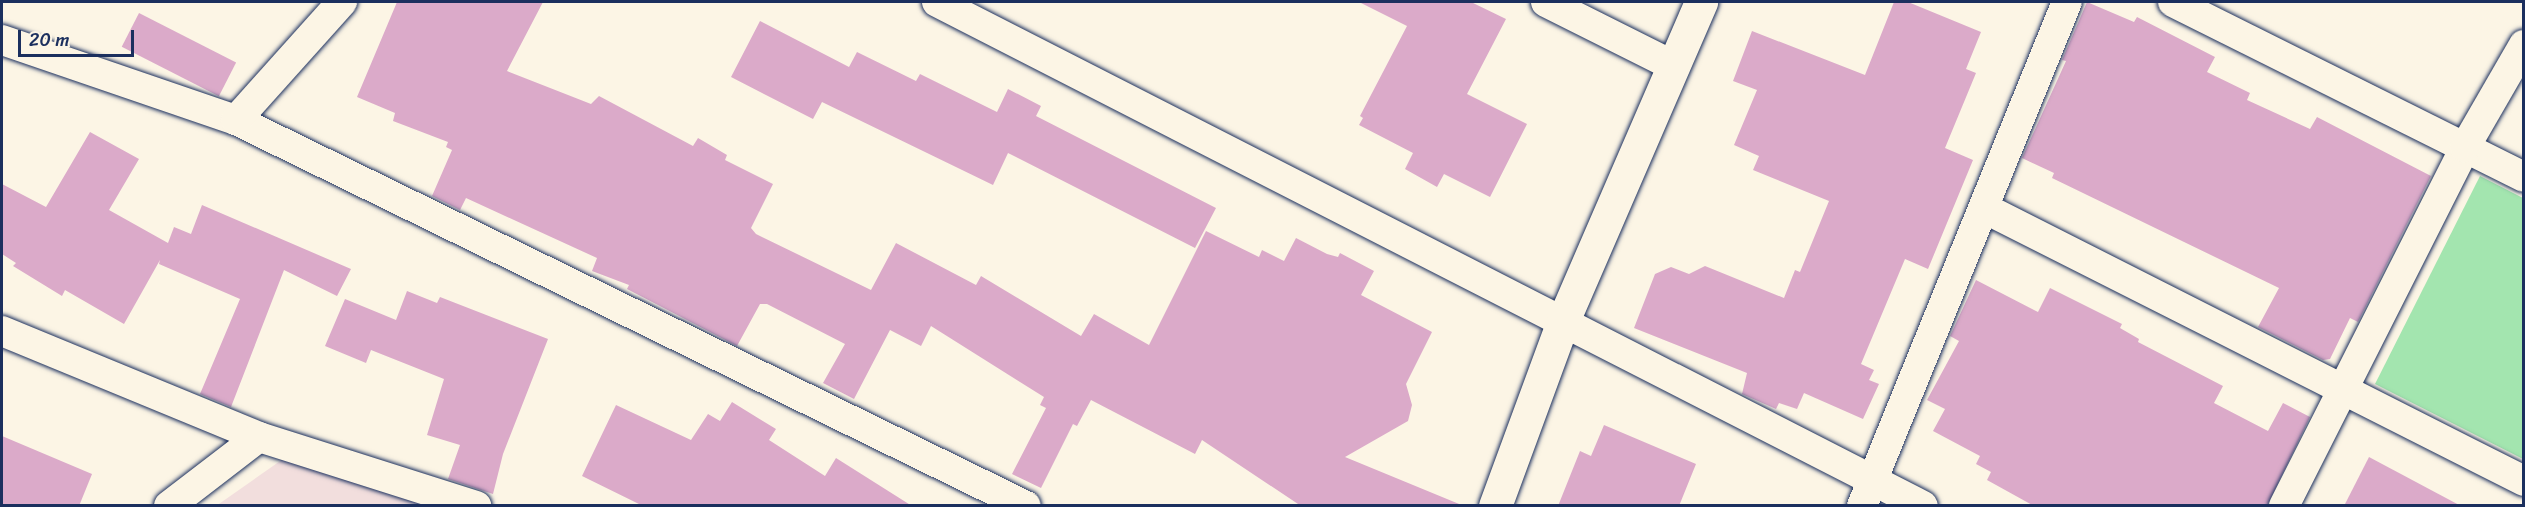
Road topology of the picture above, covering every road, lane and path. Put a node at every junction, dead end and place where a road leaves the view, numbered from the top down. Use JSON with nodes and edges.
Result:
{"nodes":[{"id":1,"x":342,"y":2,"type":"edge"},
{"id":2,"x":937,"y":2,"type":"edge"},
{"id":3,"x":1546,"y":2,"type":"edge"},
{"id":4,"x":1701,"y":2,"type":"edge"},
{"id":5,"x":2067,"y":2,"type":"edge"},
{"id":6,"x":2173,"y":2,"type":"edge"},
{"id":7,"x":2,"y":40,"type":"edge"},
{"id":8,"x":2523,"y":45,"type":"edge"},
{"id":9,"x":1674,"y":66,"type":"junction"},
{"id":10,"x":236,"y":120,"type":"junction"},
{"id":11,"x":2465,"y":147,"type":"junction"},
{"id":12,"x":2523,"y":177,"type":"edge"},
{"id":13,"x":1984,"y":208,"type":"junction"},
{"id":14,"x":1563,"y":321,"type":"junction"},
{"id":15,"x":2,"y":331,"type":"edge"},
{"id":16,"x":2343,"y":389,"type":"junction"},
{"id":17,"x":259,"y":437,"type":"junction"},
{"id":18,"x":2523,"y":481,"type":"edge"},
{"id":19,"x":1868,"y":493,"type":"edge"},
{"id":20,"x":169,"y":506,"type":"edge"},
{"id":21,"x":476,"y":506,"type":"edge"},
{"id":22,"x":1026,"y":506,"type":"edge"},
{"id":23,"x":1495,"y":506,"type":"edge"},
{"id":24,"x":1923,"y":506,"type":"edge"},
{"id":25,"x":2284,"y":506,"type":"edge"}],
"edges":[{"from":1,"to":10,"type":"street"},
{"from":2,"to":14,"type":"street"},
{"from":3,"to":9,"type":"street"},
{"from":4,"to":9,"type":"street"},
{"from":5,"to":13,"type":"street"},
{"from":6,"to":11,"type":"street"},
{"from":7,"to":10,"type":"street"},
{"from":8,"to":11,"type":"street"},
{"from":9,"to":14,"type":"street"},
{"from":10,"to":22,"type":"street"},
{"from":11,"to":12,"type":"street"},
{"from":11,"to":16,"type":"street"},
{"from":13,"to":16,"type":"street"},
{"from":13,"to":19,"type":"street"},
{"from":14,"to":19,"type":"street"},
{"from":14,"to":23,"type":"street"},
{"from":15,"to":17,"type":"street"},
{"from":16,"to":18,"type":"street"},
{"from":16,"to":25,"type":"street"},
{"from":17,"to":20,"type":"street"},
{"from":17,"to":21,"type":"street"},
{"from":19,"to":24,"type":"street"}]}
